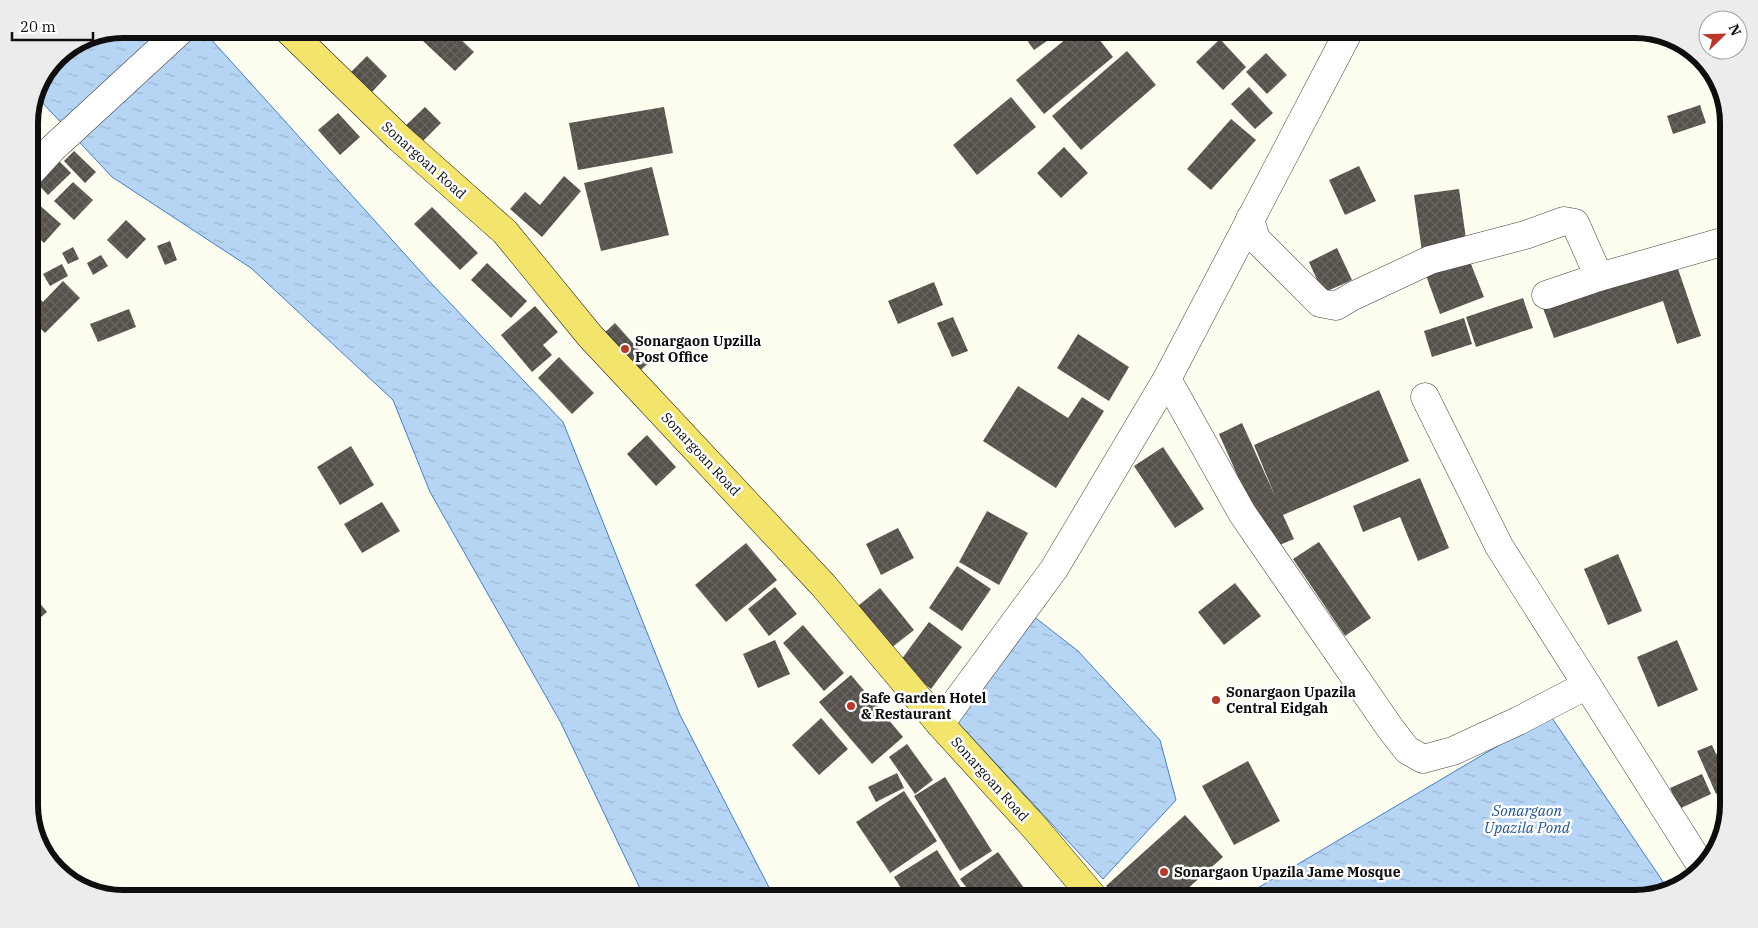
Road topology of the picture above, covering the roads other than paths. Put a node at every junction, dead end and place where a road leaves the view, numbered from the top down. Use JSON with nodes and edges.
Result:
{"nodes":[{"id":1,"x":172,"y":38,"type":"edge"},
{"id":2,"x":296,"y":38,"type":"edge"},
{"id":3,"x":1345,"y":38,"type":"edge"},
{"id":4,"x":38,"y":164,"type":"edge"},
{"id":5,"x":1250,"y":219,"type":"junction"},
{"id":6,"x":1720,"y":243,"type":"edge"},
{"id":7,"x":1598,"y":277,"type":"junction"},
{"id":8,"x":1546,"y":295,"type":"dead end"},
{"id":9,"x":1167,"y":379,"type":"junction"},
{"id":10,"x":1424,"y":397,"type":"dead end"},
{"id":11,"x":1587,"y":685,"type":"junction"},
{"id":12,"x":940,"y":724,"type":"junction"},
{"id":13,"x":1699,"y":861,"type":"edge"},
{"id":14,"x":1087,"y":890,"type":"edge"}],
"edges":[{"from":1,"to":4,"type":"street"},
{"from":2,"to":12,"type":"main road","name":"Sonargoan Road"},
{"from":3,"to":5,"type":"street"},
{"from":5,"to":7,"type":"street"},
{"from":5,"to":9,"type":"street"},
{"from":6,"to":7,"type":"street"},
{"from":7,"to":8,"type":"street"},
{"from":9,"to":11,"type":"street"},
{"from":9,"to":12,"type":"street"},
{"from":10,"to":11,"type":"street"},
{"from":11,"to":13,"type":"street"},
{"from":12,"to":14,"type":"main road","name":"Sonargoan Road"}]}
